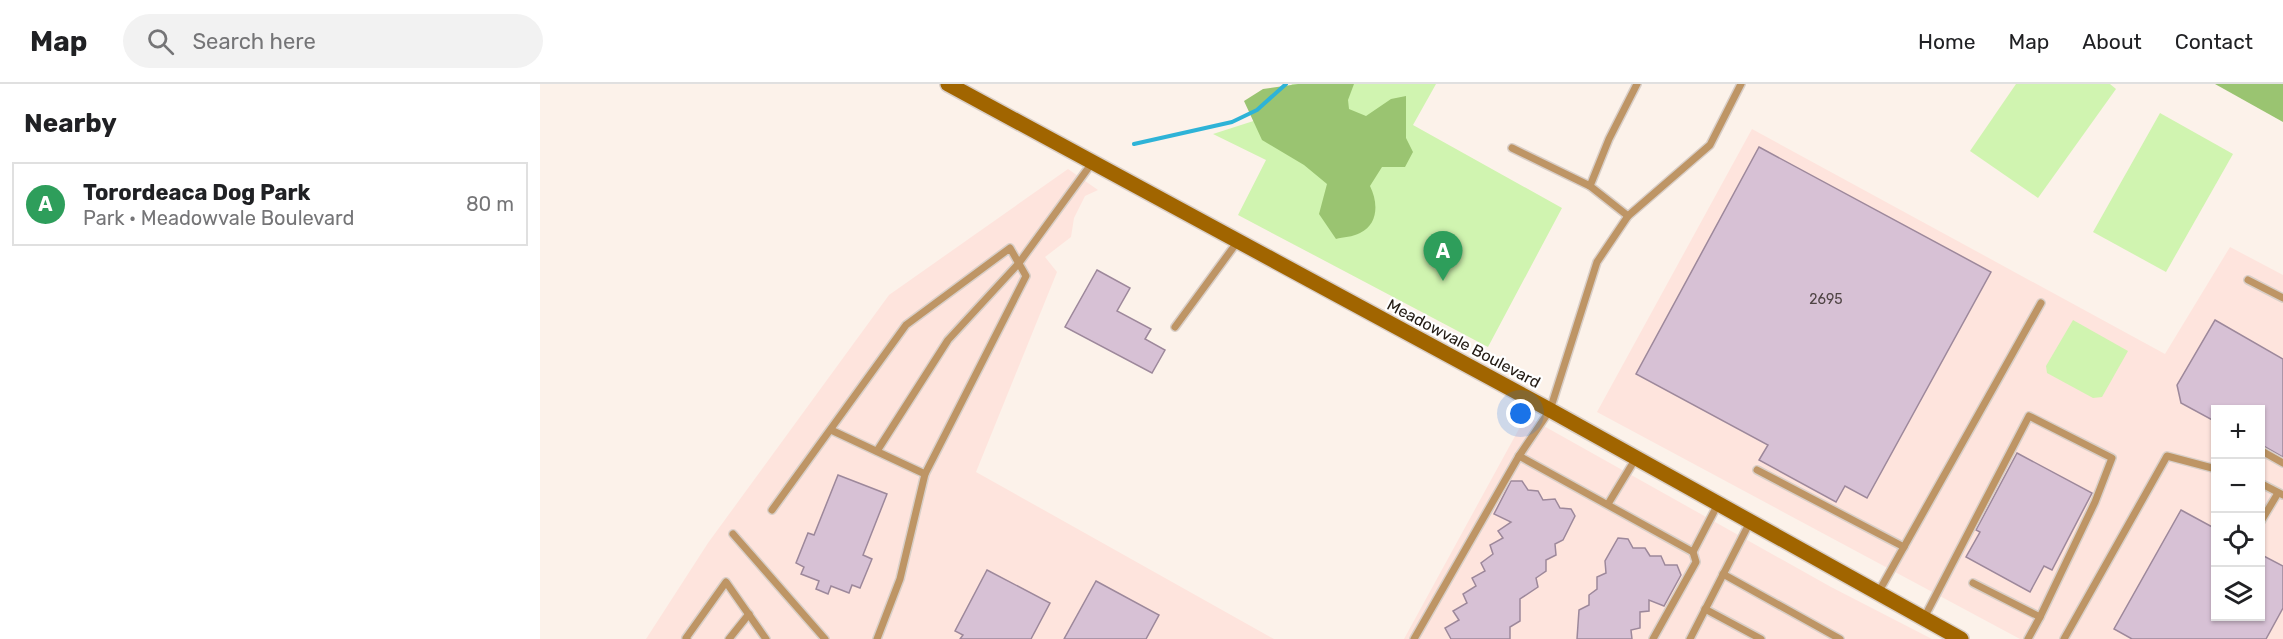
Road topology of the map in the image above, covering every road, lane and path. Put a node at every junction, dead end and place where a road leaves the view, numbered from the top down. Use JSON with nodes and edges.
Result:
{"nodes":[{"id":1,"x":948,"y":84,"type":"edge"},
{"id":2,"x":1637,"y":84,"type":"edge"},
{"id":3,"x":1741,"y":84,"type":"edge"},
{"id":4,"x":1512,"y":148,"type":"dead end"},
{"id":5,"x":1092,"y":162,"type":"junction"},
{"id":6,"x":1590,"y":186,"type":"junction"},
{"id":7,"x":1628,"y":216,"type":"junction"},
{"id":8,"x":1238,"y":241,"type":"junction"},
{"id":9,"x":1019,"y":263,"type":"junction"},
{"id":10,"x":2248,"y":279,"type":"dead end"},
{"id":11,"x":2283,"y":298,"type":"edge"},
{"id":12,"x":2041,"y":303,"type":"dead end"},
{"id":13,"x":1175,"y":327,"type":"dead end"},
{"id":14,"x":1550,"y":410,"type":"junction"},
{"id":15,"x":831,"y":430,"type":"junction"},
{"id":16,"x":877,"y":452,"type":"junction"},
{"id":17,"x":2265,"y":453,"type":"edge"},
{"id":18,"x":1519,"y":456,"type":"junction"},
{"id":19,"x":1636,"y":458,"type":"junction"},
{"id":20,"x":2283,"y":463,"type":"edge"},
{"id":21,"x":2211,"y":468,"type":"edge"},
{"id":22,"x":1757,"y":470,"type":"dead end"},
{"id":23,"x":925,"y":474,"type":"junction"},
{"id":24,"x":2265,"y":486,"type":"edge"},
{"id":25,"x":2281,"y":494,"type":"edge"},
{"id":26,"x":1608,"y":504,"type":"junction"},
{"id":27,"x":1718,"y":504,"type":"junction"},
{"id":28,"x":772,"y":510,"type":"dead end"},
{"id":29,"x":2265,"y":516,"type":"edge"},
{"id":30,"x":1750,"y":522,"type":"junction"},
{"id":31,"x":734,"y":534,"type":"dead end"},
{"id":32,"x":1904,"y":547,"type":"junction"},
{"id":33,"x":1693,"y":552,"type":"junction"},
{"id":34,"x":1723,"y":574,"type":"junction"},
{"id":35,"x":1973,"y":583,"type":"dead end"},
{"id":36,"x":1878,"y":593,"type":"junction"},
{"id":37,"x":1705,"y":609,"type":"junction"},
{"id":38,"x":749,"y":614,"type":"junction"},
{"id":39,"x":2040,"y":616,"type":"junction"},
{"id":40,"x":1924,"y":618,"type":"junction"},
{"id":41,"x":687,"y":639,"type":"edge"},
{"id":42,"x":729,"y":639,"type":"edge"},
{"id":43,"x":766,"y":639,"type":"edge"},
{"id":44,"x":825,"y":639,"type":"edge"},
{"id":45,"x":876,"y":639,"type":"edge"},
{"id":46,"x":1414,"y":639,"type":"edge"},
{"id":47,"x":1653,"y":639,"type":"edge"},
{"id":48,"x":1690,"y":639,"type":"edge"},
{"id":49,"x":1761,"y":639,"type":"edge"},
{"id":50,"x":1840,"y":639,"type":"edge"},
{"id":51,"x":1961,"y":639,"type":"edge"},
{"id":52,"x":2028,"y":639,"type":"edge"},
{"id":53,"x":2064,"y":639,"type":"edge"}],
"edges":[{"from":1,"to":5,"type":"main road","name":"Meadowvale Boulevard"},
{"from":2,"to":6,"type":"lane"},
{"from":3,"to":7,"type":"lane"},
{"from":4,"to":6,"type":"lane"},
{"from":5,"to":8,"type":"main road","name":"Meadowvale Boulevard"},
{"from":5,"to":9,"type":"lane"},
{"from":6,"to":7,"type":"lane"},
{"from":7,"to":14,"type":"lane"},
{"from":8,"to":13,"type":"lane"},
{"from":8,"to":14,"type":"main road","name":"Meadowvale Boulevard"},
{"from":9,"to":15,"type":"lane"},
{"from":9,"to":16,"type":"lane"},
{"from":9,"to":23,"type":"lane"},
{"from":10,"to":11,"type":"lane"},
{"from":12,"to":32,"type":"lane"},
{"from":14,"to":18,"type":"lane"},
{"from":14,"to":19,"type":"main road","name":"Meadowvale Boulevard"},
{"from":15,"to":16,"type":"lane"},
{"from":15,"to":28,"type":"lane"},
{"from":16,"to":23,"type":"lane"},
{"from":17,"to":20,"type":"lane"},
{"from":18,"to":26,"type":"lane"},
{"from":18,"to":46,"type":"lane"},
{"from":19,"to":26,"type":"lane"},
{"from":19,"to":27,"type":"main road","name":"Meadowvale Boulevard"},
{"from":21,"to":53,"type":"lane"},
{"from":22,"to":32,"type":"lane"},
{"from":23,"to":45,"type":"lane"},
{"from":24,"to":25,"type":"lane"},
{"from":25,"to":29,"type":"lane"},
{"from":26,"to":33,"type":"lane"},
{"from":27,"to":30,"type":"main road","name":"Meadowvale Boulevard"},
{"from":27,"to":33,"type":"lane"},
{"from":30,"to":34,"type":"lane"},
{"from":30,"to":36,"type":"main road","name":"Meadowvale Boulevard"},
{"from":31,"to":44,"type":"lane"},
{"from":32,"to":36,"type":"lane"},
{"from":33,"to":47,"type":"lane"},
{"from":34,"to":37,"type":"lane"},
{"from":34,"to":50,"type":"lane"},
{"from":35,"to":39,"type":"lane"},
{"from":36,"to":40,"type":"main road","name":"Meadowvale Boulevard"},
{"from":37,"to":48,"type":"lane"},
{"from":37,"to":49,"type":"lane"},
{"from":38,"to":41,"type":"lane"},
{"from":38,"to":42,"type":"lane"},
{"from":38,"to":43,"type":"lane"},
{"from":39,"to":40,"type":"lane"},
{"from":39,"to":52,"type":"lane"},
{"from":40,"to":51,"type":"main road","name":"Meadowvale Boulevard"}]}
